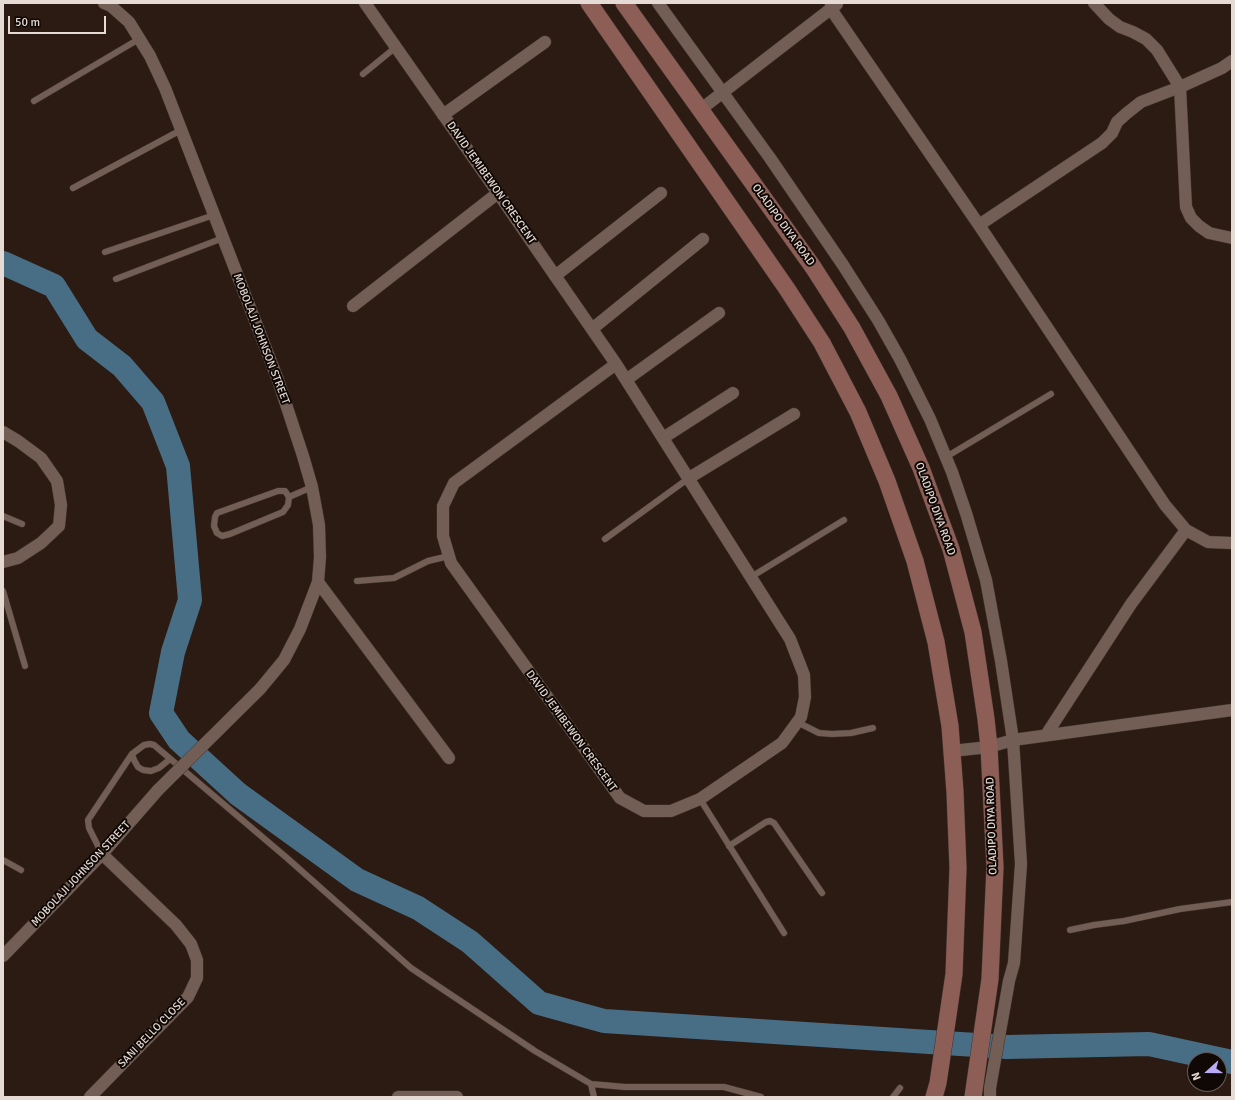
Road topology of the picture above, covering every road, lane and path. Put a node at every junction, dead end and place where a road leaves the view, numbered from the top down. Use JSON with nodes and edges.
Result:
{"nodes":[{"id":1,"x":104,"y":3,"type":"edge"},
{"id":2,"x":365,"y":3,"type":"edge"},
{"id":3,"x":589,"y":3,"type":"edge"},
{"id":4,"x":624,"y":3,"type":"edge"},
{"id":5,"x":658,"y":3,"type":"edge"},
{"id":6,"x":1094,"y":3,"type":"edge"},
{"id":7,"x":833,"y":4,"type":"edge"},
{"id":8,"x":139,"y":39,"type":"junction"},
{"id":9,"x":545,"y":42,"type":"dead end"},
{"id":10,"x":396,"y":47,"type":"junction"},
{"id":11,"x":1232,"y":61,"type":"edge"},
{"id":12,"x":363,"y":74,"type":"dead end"},
{"id":13,"x":1180,"y":87,"type":"junction"},
{"id":14,"x":722,"y":93,"type":"junction"},
{"id":15,"x":34,"y":101,"type":"dead end"},
{"id":16,"x":700,"y":110,"type":"junction"},
{"id":17,"x":443,"y":115,"type":"junction"},
{"id":18,"x":181,"y":130,"type":"junction"},
{"id":19,"x":73,"y":188,"type":"dead end"},
{"id":20,"x":498,"y":193,"type":"junction"},
{"id":21,"x":661,"y":193,"type":"dead end"},
{"id":22,"x":214,"y":215,"type":"junction"},
{"id":23,"x":979,"y":226,"type":"junction"},
{"id":24,"x":223,"y":238,"type":"junction"},
{"id":25,"x":1232,"y":238,"type":"edge"},
{"id":26,"x":703,"y":239,"type":"dead end"},
{"id":27,"x":105,"y":252,"type":"dead end"},
{"id":28,"x":556,"y":276,"type":"junction"},
{"id":29,"x":116,"y":279,"type":"dead end"},
{"id":30,"x":353,"y":306,"type":"dead end"},
{"id":31,"x":720,"y":313,"type":"dead end"},
{"id":32,"x":592,"y":329,"type":"junction"},
{"id":33,"x":616,"y":364,"type":"junction"},
{"id":34,"x":626,"y":380,"type":"junction"},
{"id":35,"x":733,"y":393,"type":"dead end"},
{"id":36,"x":1051,"y":394,"type":"dead end"},
{"id":37,"x":794,"y":414,"type":"dead end"},
{"id":38,"x":3,"y":432,"type":"edge"},
{"id":39,"x":663,"y":438,"type":"junction"},
{"id":40,"x":946,"y":457,"type":"junction"},
{"id":41,"x":688,"y":478,"type":"junction"},
{"id":42,"x":312,"y":487,"type":"junction"},
{"id":43,"x":289,"y":497,"type":"junction"},
{"id":44,"x":3,"y":516,"type":"edge"},
{"id":45,"x":844,"y":520,"type":"dead end"},
{"id":46,"x":22,"y":524,"type":"dead end"},
{"id":47,"x":1186,"y":530,"type":"junction"},
{"id":48,"x":605,"y":539,"type":"dead end"},
{"id":49,"x":1232,"y":543,"type":"edge"},
{"id":50,"x":449,"y":556,"type":"junction"},
{"id":51,"x":3,"y":562,"type":"edge"},
{"id":52,"x":751,"y":577,"type":"junction"},
{"id":53,"x":357,"y":581,"type":"dead end"},
{"id":54,"x":318,"y":582,"type":"junction"},
{"id":55,"x":3,"y":591,"type":"edge"},
{"id":56,"x":25,"y":666,"type":"dead end"},
{"id":57,"x":1232,"y":710,"type":"edge"},
{"id":58,"x":797,"y":722,"type":"junction"},
{"id":59,"x":873,"y":728,"type":"dead end"},
{"id":60,"x":1046,"y":736,"type":"junction"},
{"id":61,"x":1013,"y":740,"type":"junction"},
{"id":62,"x":989,"y":747,"type":"junction"},
{"id":63,"x":952,"y":752,"type":"junction"},
{"id":64,"x":132,"y":754,"type":"junction"},
{"id":65,"x":449,"y":758,"type":"dead end"},
{"id":66,"x":170,"y":759,"type":"junction"},
{"id":67,"x":700,"y":799,"type":"junction"},
{"id":68,"x":729,"y":846,"type":"junction"},
{"id":69,"x":102,"y":854,"type":"junction"},
{"id":70,"x":3,"y":860,"type":"edge"},
{"id":71,"x":22,"y":870,"type":"dead end"},
{"id":72,"x":822,"y":893,"type":"dead end"},
{"id":73,"x":1232,"y":902,"type":"edge"},
{"id":74,"x":1070,"y":930,"type":"dead end"},
{"id":75,"x":784,"y":933,"type":"dead end"},
{"id":76,"x":3,"y":956,"type":"edge"},
{"id":77,"x":592,"y":1084,"type":"junction"},
{"id":78,"x":900,"y":1088,"type":"dead end"},
{"id":79,"x":936,"y":1090,"type":"edge"},
{"id":80,"x":982,"y":1092,"type":"edge"},
{"id":81,"x":90,"y":1097,"type":"edge"},
{"id":82,"x":398,"y":1097,"type":"edge"},
{"id":83,"x":457,"y":1097,"type":"edge"},
{"id":84,"x":594,"y":1097,"type":"edge"},
{"id":85,"x":761,"y":1097,"type":"edge"},
{"id":86,"x":893,"y":1097,"type":"edge"}],
"edges":[{"from":1,"to":8,"type":"street","name":"MOBOLAJI JOHNSON STREET"},
{"from":2,"to":10,"type":"street","name":"DAVID JEMIBEWON CRESCENT"},
{"from":3,"to":63,"type":"main road"},
{"from":4,"to":16,"type":"main road","name":"OLADIPO DIYA ROAD"},
{"from":5,"to":14,"type":"street"},
{"from":6,"to":13,"type":"street"},
{"from":7,"to":14,"type":"street"},
{"from":7,"to":23,"type":"street"},
{"from":8,"to":15,"type":"lane"},
{"from":8,"to":18,"type":"street","name":"MOBOLAJI JOHNSON STREET"},
{"from":9,"to":17,"type":"street"},
{"from":10,"to":12,"type":"lane"},
{"from":10,"to":17,"type":"street","name":"DAVID JEMIBEWON CRESCENT"},
{"from":11,"to":13,"type":"street"},
{"from":13,"to":23,"type":"street"},
{"from":13,"to":25,"type":"street"},
{"from":14,"to":16,"type":"street"},
{"from":14,"to":40,"type":"street"},
{"from":16,"to":62,"type":"main road","name":"OLADIPO DIYA ROAD"},
{"from":17,"to":20,"type":"street","name":"DAVID JEMIBEWON CRESCENT"},
{"from":18,"to":19,"type":"lane"},
{"from":18,"to":22,"type":"street","name":"MOBOLAJI JOHNSON STREET"},
{"from":20,"to":28,"type":"street","name":"DAVID JEMIBEWON CRESCENT"},
{"from":20,"to":30,"type":"street"},
{"from":21,"to":28,"type":"street"},
{"from":22,"to":24,"type":"street","name":"MOBOLAJI JOHNSON STREET"},
{"from":22,"to":27,"type":"lane"},
{"from":23,"to":47,"type":"street"},
{"from":24,"to":29,"type":"lane"},
{"from":24,"to":42,"type":"street","name":"MOBOLAJI JOHNSON STREET"},
{"from":26,"to":32,"type":"street"},
{"from":28,"to":32,"type":"street","name":"DAVID JEMIBEWON CRESCENT"},
{"from":31,"to":34,"type":"street"},
{"from":32,"to":33,"type":"street","name":"DAVID JEMIBEWON CRESCENT"},
{"from":33,"to":34,"type":"street","name":"DAVID JEMIBEWON CRESCENT"},
{"from":33,"to":50,"type":"street","name":"DAVID JEMIBEWON CRESCENT"},
{"from":34,"to":39,"type":"street","name":"DAVID JEMIBEWON CRESCENT"},
{"from":35,"to":39,"type":"street"},
{"from":36,"to":40,"type":"lane"},
{"from":37,"to":41,"type":"street"},
{"from":38,"to":51,"type":"street"},
{"from":39,"to":41,"type":"street","name":"DAVID JEMIBEWON CRESCENT"},
{"from":40,"to":61,"type":"street"},
{"from":41,"to":48,"type":"lane"},
{"from":41,"to":52,"type":"street","name":"DAVID JEMIBEWON CRESCENT"},
{"from":42,"to":43,"type":"lane"},
{"from":42,"to":54,"type":"street","name":"MOBOLAJI JOHNSON STREET"},
{"from":43,"to":43,"type":"lane"},
{"from":44,"to":46,"type":"lane"},
{"from":45,"to":52,"type":"lane"},
{"from":47,"to":49,"type":"street"},
{"from":47,"to":60,"type":"street"},
{"from":50,"to":53,"type":"lane"},
{"from":50,"to":67,"type":"street","name":"DAVID JEMIBEWON CRESCENT"},
{"from":52,"to":58,"type":"street","name":"DAVID JEMIBEWON CRESCENT"},
{"from":54,"to":65,"type":"street"},
{"from":54,"to":69,"type":"street","name":"MOBOLAJI JOHNSON STREET","bridge":true},
{"from":55,"to":56,"type":"lane"},
{"from":57,"to":60,"type":"street"},
{"from":58,"to":59,"type":"lane"},
{"from":58,"to":67,"type":"street","name":"DAVID JEMIBEWON CRESCENT"},
{"from":60,"to":61,"type":"street"},
{"from":61,"to":62,"type":"street"},
{"from":61,"to":80,"type":"street"},
{"from":62,"to":63,"type":"street"},
{"from":62,"to":80,"type":"main road","name":"OLADIPO DIYA ROAD"},
{"from":63,"to":79,"type":"main road"},
{"from":64,"to":66,"type":"lane"},
{"from":64,"to":66,"type":"lane"},
{"from":64,"to":69,"type":"lane"},
{"from":66,"to":77,"type":"lane"},
{"from":67,"to":68,"type":"lane"},
{"from":68,"to":72,"type":"lane"},
{"from":68,"to":75,"type":"lane"},
{"from":69,"to":76,"type":"street","name":"MOBOLAJI JOHNSON STREET"},
{"from":69,"to":81,"type":"street","name":"SANI BELLO CLOSE"},
{"from":70,"to":71,"type":"lane"},
{"from":73,"to":74,"type":"lane"},
{"from":77,"to":84,"type":"lane"},
{"from":77,"to":85,"type":"lane"},
{"from":78,"to":86,"type":"lane"},
{"from":82,"to":83,"type":"street"}]}
